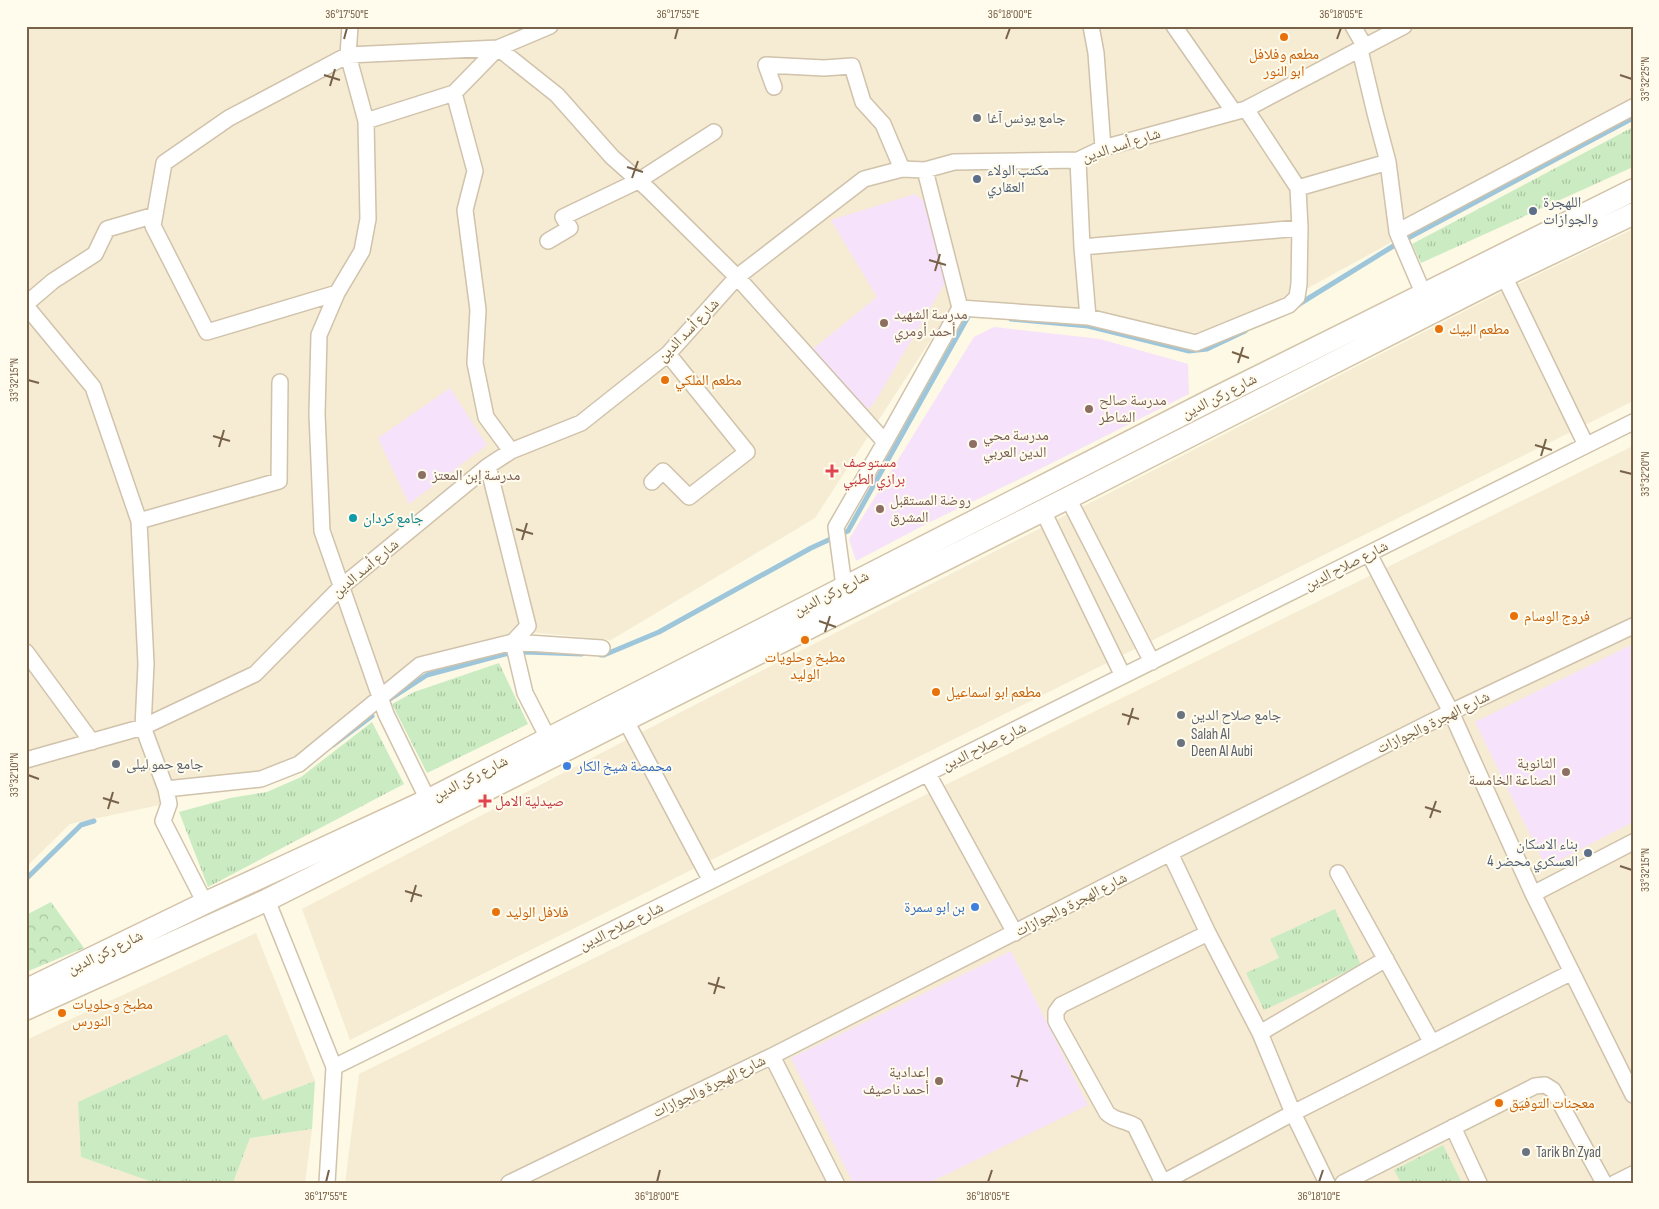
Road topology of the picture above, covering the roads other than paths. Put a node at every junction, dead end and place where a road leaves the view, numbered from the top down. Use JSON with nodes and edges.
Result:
{"nodes":[{"id":1,"x":350,"y":26,"type":"edge"},
{"id":2,"x":550,"y":26,"type":"edge"},
{"id":3,"x":1091,"y":26,"type":"edge"},
{"id":4,"x":1174,"y":26,"type":"edge"},
{"id":5,"x":1353,"y":26,"type":"edge"},
{"id":6,"x":1404,"y":26,"type":"edge"},
{"id":7,"x":498,"y":48,"type":"junction"},
{"id":8,"x":1362,"y":48,"type":"junction"},
{"id":9,"x":348,"y":55,"type":"junction"},
{"id":10,"x":774,"y":87,"type":"dead end"},
{"id":11,"x":454,"y":93,"type":"junction"},
{"id":12,"x":1633,"y":107,"type":"edge"},
{"id":13,"x":1240,"y":110,"type":"junction"},
{"id":14,"x":366,"y":120,"type":"junction"},
{"id":15,"x":714,"y":132,"type":"dead end"},
{"id":16,"x":1103,"y":148,"type":"junction"},
{"id":17,"x":1078,"y":160,"type":"junction"},
{"id":18,"x":1388,"y":162,"type":"junction"},
{"id":19,"x":902,"y":169,"type":"junction"},
{"id":20,"x":926,"y":170,"type":"junction"},
{"id":21,"x":638,"y":181,"type":"junction"},
{"id":22,"x":1298,"y":188,"type":"junction"},
{"id":23,"x":1633,"y":190,"type":"edge"},
{"id":24,"x":1633,"y":214,"type":"edge"},
{"id":25,"x":155,"y":215,"type":"junction"},
{"id":26,"x":1300,"y":228,"type":"junction"},
{"id":27,"x":1397,"y":232,"type":"junction"},
{"id":28,"x":548,"y":241,"type":"dead end"},
{"id":29,"x":1082,"y":246,"type":"junction"},
{"id":30,"x":1504,"y":276,"type":"junction"},
{"id":31,"x":737,"y":278,"type":"junction"},
{"id":32,"x":337,"y":294,"type":"junction"},
{"id":33,"x":1424,"y":295,"type":"junction"},
{"id":34,"x":26,"y":305,"type":"edge"},
{"id":35,"x":960,"y":308,"type":"junction"},
{"id":36,"x":1088,"y":317,"type":"junction"},
{"id":37,"x":668,"y":354,"type":"junction"},
{"id":38,"x":280,"y":382,"type":"dead end"},
{"id":39,"x":1633,"y":422,"type":"edge"},
{"id":40,"x":885,"y":442,"type":"junction"},
{"id":41,"x":1586,"y":445,"type":"junction"},
{"id":42,"x":511,"y":451,"type":"junction"},
{"id":43,"x":488,"y":466,"type":"junction"},
{"id":44,"x":652,"y":482,"type":"dead end"},
{"id":45,"x":1068,"y":498,"type":"junction"},
{"id":46,"x":1043,"y":511,"type":"junction"},
{"id":47,"x":139,"y":521,"type":"junction"},
{"id":48,"x":1368,"y":554,"type":"junction"},
{"id":49,"x":844,"y":586,"type":"junction"},
{"id":50,"x":340,"y":588,"type":"junction"},
{"id":51,"x":1633,"y":626,"type":"edge"},
{"id":52,"x":513,"y":642,"type":"junction"},
{"id":53,"x":602,"y":648,"type":"dead end"},
{"id":54,"x":26,"y":652,"type":"edge"},
{"id":55,"x":1152,"y":662,"type":"junction"},
{"id":56,"x":1124,"y":676,"type":"junction"},
{"id":57,"x":381,"y":697,"type":"junction"},
{"id":58,"x":1451,"y":712,"type":"junction"},
{"id":59,"x":626,"y":721,"type":"junction"},
{"id":60,"x":143,"y":727,"type":"junction"},
{"id":61,"x":548,"y":738,"type":"junction"},
{"id":62,"x":92,"y":742,"type":"junction"},
{"id":63,"x":26,"y":760,"type":"edge"},
{"id":64,"x":928,"y":774,"type":"junction"},
{"id":65,"x":167,"y":796,"type":"junction"},
{"id":66,"x":428,"y":800,"type":"junction"},
{"id":67,"x":1633,"y":842,"type":"edge"},
{"id":68,"x":1170,"y":852,"type":"junction"},
{"id":69,"x":1338,"y":874,"type":"dead end"},
{"id":70,"x":711,"y":881,"type":"junction"},
{"id":71,"x":1533,"y":894,"type":"junction"},
{"id":72,"x":267,"y":900,"type":"junction"},
{"id":73,"x":205,"y":903,"type":"junction"},
{"id":74,"x":1014,"y":933,"type":"junction"},
{"id":75,"x":1208,"y":933,"type":"junction"},
{"id":76,"x":1386,"y":959,"type":"junction"},
{"id":77,"x":1572,"y":972,"type":"junction"},
{"id":78,"x":26,"y":990,"type":"edge"},
{"id":79,"x":26,"y":1009,"type":"edge"},
{"id":80,"x":1260,"y":1032,"type":"junction"},
{"id":81,"x":1432,"y":1043,"type":"junction"},
{"id":82,"x":772,"y":1056,"type":"junction"},
{"id":83,"x":334,"y":1067,"type":"junction"},
{"id":84,"x":1633,"y":1095,"type":"edge"},
{"id":85,"x":1293,"y":1113,"type":"junction"},
{"id":86,"x":1453,"y":1127,"type":"junction"},
{"id":87,"x":1633,"y":1174,"type":"edge"},
{"id":88,"x":327,"y":1183,"type":"edge"},
{"id":89,"x":509,"y":1183,"type":"edge"},
{"id":90,"x":836,"y":1183,"type":"edge"},
{"id":91,"x":1327,"y":1183,"type":"edge"},
{"id":92,"x":1343,"y":1183,"type":"edge"},
{"id":93,"x":1479,"y":1183,"type":"edge"},
{"id":94,"x":1604,"y":1183,"type":"edge"},
{"id":95,"x":1616,"y":1183,"type":"edge"}],
"edges":[{"from":1,"to":9,"type":"street"},
{"from":2,"to":7,"type":"street"},
{"from":3,"to":16,"type":"street"},
{"from":4,"to":13,"type":"street"},
{"from":5,"to":8,"type":"street"},
{"from":6,"to":8,"type":"street","name":"شارع أسد الدين"},
{"from":7,"to":9,"type":"street"},
{"from":7,"to":11,"type":"street"},
{"from":7,"to":21,"type":"street"},
{"from":8,"to":13,"type":"street","name":"شارع أسد الدين"},
{"from":8,"to":18,"type":"street"},
{"from":9,"to":14,"type":"street"},
{"from":9,"to":25,"type":"street"},
{"from":10,"to":19,"type":"street"},
{"from":11,"to":14,"type":"street"},
{"from":11,"to":42,"type":"street"},
{"from":12,"to":27,"type":"street"},
{"from":13,"to":16,"type":"street","name":"شارع أسد الدين"},
{"from":13,"to":22,"type":"street"},
{"from":14,"to":32,"type":"street"},
{"from":15,"to":21,"type":"street"},
{"from":16,"to":17,"type":"street","name":"شارع أسد الدين"},
{"from":17,"to":20,"type":"street","name":"شارع أسد الدين"},
{"from":17,"to":29,"type":"street"},
{"from":18,"to":22,"type":"street"},
{"from":18,"to":27,"type":"street"},
{"from":19,"to":20,"type":"street","name":"شارع أسد الدين"},
{"from":19,"to":31,"type":"street","name":"شارع أسد الدين"},
{"from":20,"to":35,"type":"street"},
{"from":21,"to":28,"type":"street"},
{"from":21,"to":31,"type":"street"},
{"from":22,"to":26,"type":"street"},
{"from":23,"to":33,"type":"main road","name":"شارع ركن الدين"},
{"from":24,"to":30,"type":"main road","name":"شارع ركن الدين"},
{"from":25,"to":32,"type":"street"},
{"from":25,"to":34,"type":"street"},
{"from":26,"to":29,"type":"street"},
{"from":26,"to":36,"type":"street"},
{"from":27,"to":33,"type":"street"},
{"from":29,"to":36,"type":"street"},
{"from":30,"to":41,"type":"street"},
{"from":30,"to":45,"type":"main road","name":"شارع ركن الدين"},
{"from":31,"to":37,"type":"street","name":"شارع أسد الدين"},
{"from":31,"to":40,"type":"street"},
{"from":32,"to":50,"type":"street"},
{"from":33,"to":49,"type":"main road","name":"شارع ركن الدين"},
{"from":34,"to":47,"type":"street"},
{"from":35,"to":36,"type":"street"},
{"from":35,"to":40,"type":"street"},
{"from":37,"to":42,"type":"street","name":"شارع أسد الدين"},
{"from":37,"to":44,"type":"street"},
{"from":38,"to":47,"type":"street"},
{"from":39,"to":41,"type":"street","name":"شارع صلاح الدين"},
{"from":40,"to":49,"type":"street"},
{"from":41,"to":48,"type":"street","name":"شارع صلاح الدين"},
{"from":42,"to":43,"type":"street","name":"شارع أسد الدين"},
{"from":43,"to":50,"type":"street","name":"شارع أسد الدين"},
{"from":43,"to":52,"type":"street"},
{"from":45,"to":46,"type":"main road","name":"شارع ركن الدين"},
{"from":45,"to":55,"type":"street"},
{"from":46,"to":56,"type":"street"},
{"from":46,"to":59,"type":"main road","name":"شارع ركن الدين"},
{"from":47,"to":60,"type":"street"},
{"from":48,"to":55,"type":"street","name":"شارع صلاح الدين"},
{"from":48,"to":58,"type":"street"},
{"from":49,"to":61,"type":"main road","name":"شارع ركن الدين"},
{"from":50,"to":57,"type":"street"},
{"from":50,"to":60,"type":"street","name":"شارع أسد الدين"},
{"from":51,"to":58,"type":"street","name":"شارع الهجرة والجوازات"},
{"from":52,"to":53,"type":"street"},
{"from":52,"to":57,"type":"street"},
{"from":52,"to":61,"type":"street"},
{"from":54,"to":62,"type":"street"},
{"from":55,"to":56,"type":"street","name":"شارع صلاح الدين"},
{"from":56,"to":64,"type":"street","name":"شارع صلاح الدين"},
{"from":57,"to":65,"type":"street"},
{"from":57,"to":66,"type":"street"},
{"from":58,"to":68,"type":"street","name":"شارع الهجرة والجوازات"},
{"from":58,"to":71,"type":"street"},
{"from":59,"to":70,"type":"street"},
{"from":59,"to":72,"type":"main road","name":"شارع ركن الدين"},
{"from":60,"to":62,"type":"street","name":"شارع أسد الدين"},
{"from":60,"to":65,"type":"street"},
{"from":61,"to":66,"type":"main road","name":"شارع ركن الدين"},
{"from":62,"to":63,"type":"street","name":"شارع أسد الدين"},
{"from":64,"to":70,"type":"street","name":"شارع صلاح الدين"},
{"from":64,"to":74,"type":"street"},
{"from":65,"to":73,"type":"street"},
{"from":66,"to":73,"type":"main road","name":"شارع ركن الدين"},
{"from":67,"to":71,"type":"street"},
{"from":68,"to":74,"type":"street","name":"شارع الهجرة والجوازات"},
{"from":68,"to":75,"type":"street"},
{"from":69,"to":76,"type":"street"},
{"from":70,"to":83,"type":"street","name":"شارع صلاح الدين"},
{"from":71,"to":77,"type":"street"},
{"from":72,"to":79,"type":"main road","name":"شارع ركن الدين"},
{"from":72,"to":83,"type":"street"},
{"from":73,"to":78,"type":"main road","name":"شارع ركن الدين"},
{"from":74,"to":82,"type":"street","name":"شارع الهجرة والجوازات"},
{"from":75,"to":80,"type":"street"},
{"from":75,"to":85,"type":"street"},
{"from":76,"to":80,"type":"street"},
{"from":76,"to":81,"type":"street"},
{"from":77,"to":81,"type":"street"},
{"from":77,"to":84,"type":"street"},
{"from":80,"to":85,"type":"street"},
{"from":81,"to":85,"type":"street"},
{"from":82,"to":89,"type":"street","name":"شارع الهجرة والجوازات"},
{"from":82,"to":90,"type":"street"},
{"from":83,"to":88,"type":"street"},
{"from":85,"to":91,"type":"street"},
{"from":86,"to":92,"type":"street"},
{"from":86,"to":93,"type":"street"},
{"from":86,"to":94,"type":"street"},
{"from":87,"to":95,"type":"street"}]}
